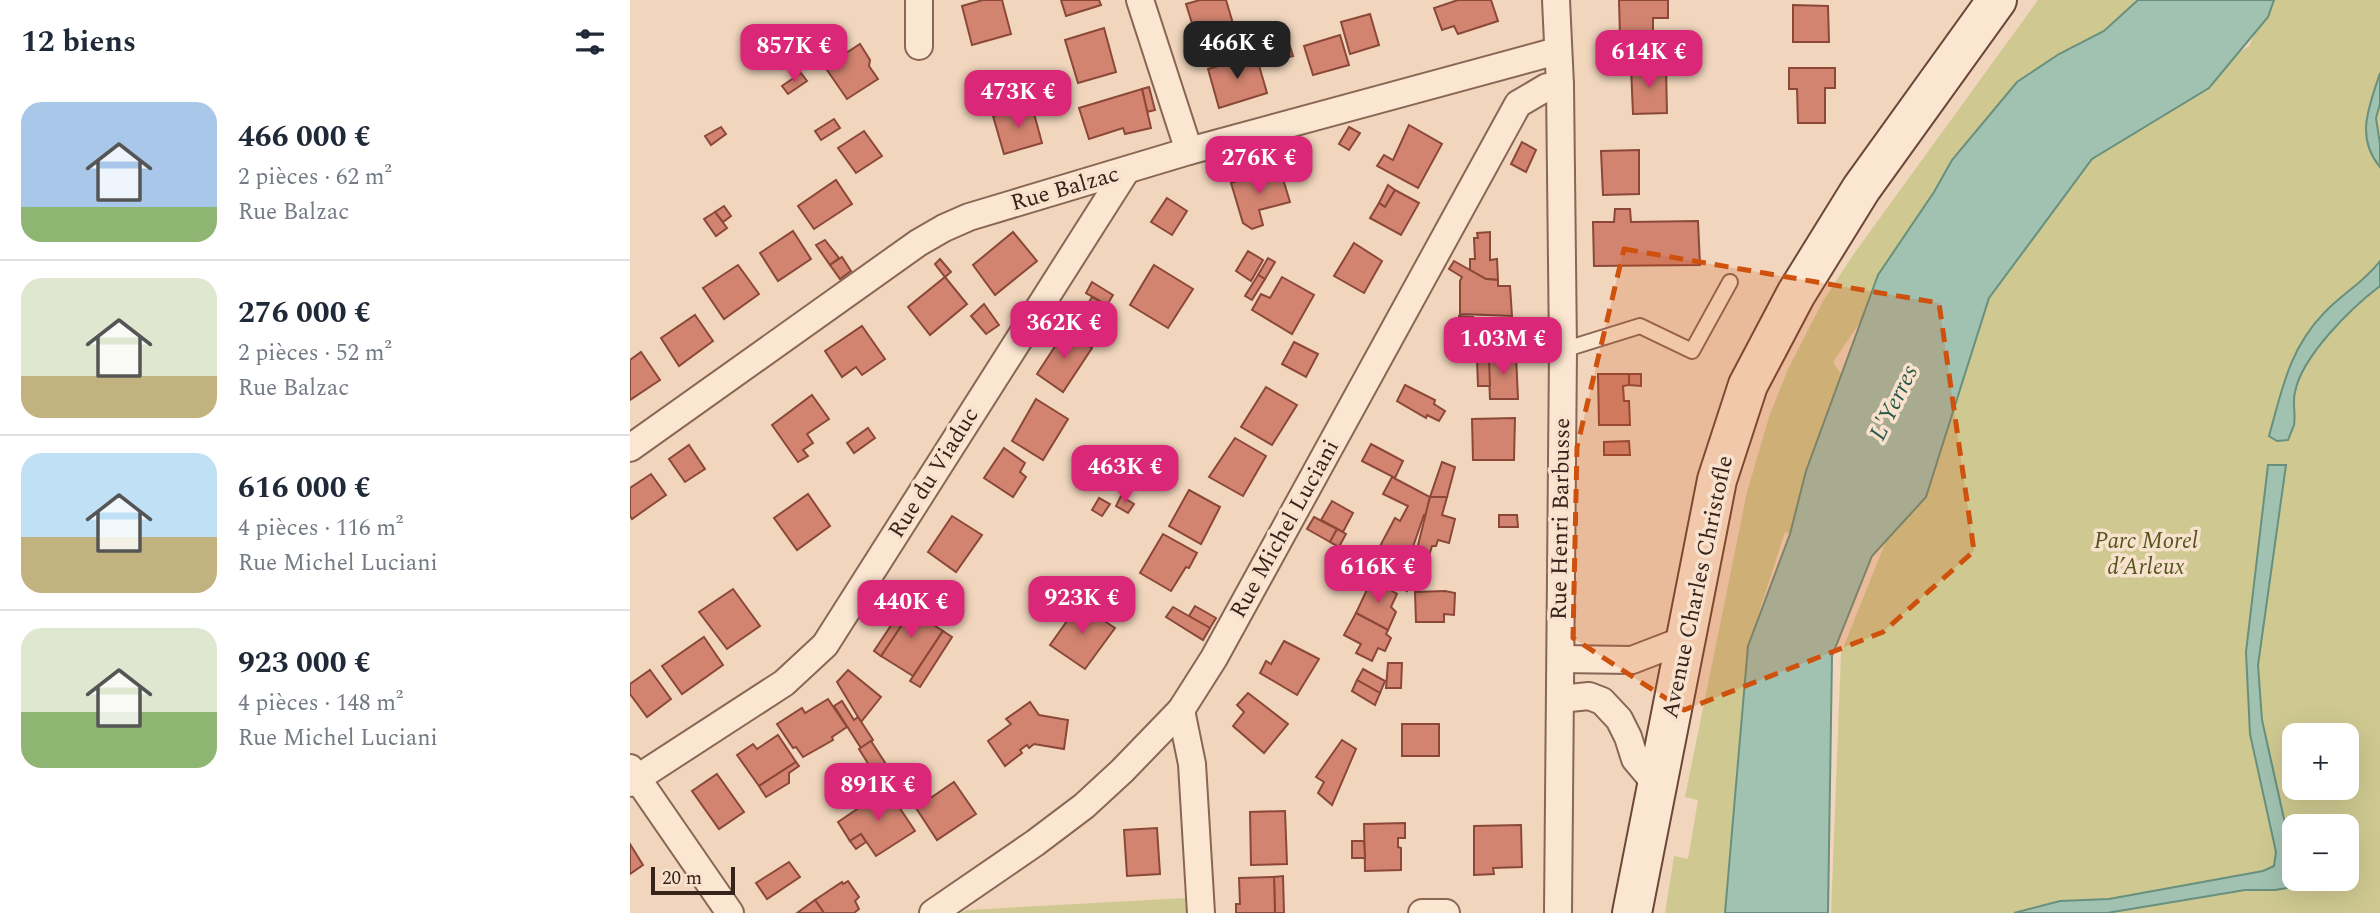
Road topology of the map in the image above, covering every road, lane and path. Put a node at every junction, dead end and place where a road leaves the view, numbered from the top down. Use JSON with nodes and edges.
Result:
{"nodes":[{"id":1,"x":919,"y":0,"type":"edge"},
{"id":2,"x":1140,"y":0,"type":"edge"},
{"id":3,"x":1556,"y":0,"type":"edge"},
{"id":4,"x":1997,"y":0,"type":"edge"},
{"id":5,"x":919,"y":46,"type":"dead end"},
{"id":6,"x":1557,"y":51,"type":"junction"},
{"id":7,"x":1560,"y":85,"type":"junction"},
{"id":8,"x":1189,"y":151,"type":"junction"},
{"id":9,"x":1126,"y":171,"type":"junction"},
{"id":10,"x":1730,"y":282,"type":"dead end"},
{"id":11,"x":1563,"y":350,"type":"junction"},
{"id":12,"x":630,"y":448,"type":"edge"},
{"id":13,"x":1684,"y":640,"type":"junction"},
{"id":14,"x":1561,"y":659,"type":"junction"},
{"id":15,"x":1560,"y":699,"type":"junction"},
{"id":16,"x":1181,"y":710,"type":"junction"},
{"id":17,"x":632,"y":776,"type":"edge"},
{"id":18,"x":1657,"y":785,"type":"junction"},
{"id":19,"x":730,"y":913,"type":"edge"},
{"id":20,"x":933,"y":913,"type":"edge"},
{"id":21,"x":1201,"y":913,"type":"edge"},
{"id":22,"x":1422,"y":913,"type":"edge"},
{"id":23,"x":1446,"y":913,"type":"edge"},
{"id":24,"x":1558,"y":913,"type":"edge"},
{"id":25,"x":1632,"y":913,"type":"edge"}],
"edges":[{"from":1,"to":5,"type":"street"},
{"from":2,"to":8,"type":"street"},
{"from":3,"to":6,"type":"street","name":"Rue Henri Barbusse"},
{"from":4,"to":13,"type":"main road","name":"Avenue Charles Christofle"},
{"from":6,"to":7,"type":"street","name":"Rue Henri Barbusse"},
{"from":6,"to":8,"type":"street","name":"Rue Balzac"},
{"from":7,"to":11,"type":"street","name":"Rue Henri Barbusse"},
{"from":7,"to":16,"type":"street","name":"Rue Michel Luciani"},
{"from":8,"to":9,"type":"street","name":"Rue Balzac"},
{"from":9,"to":12,"type":"street","name":"Rue Balzac"},
{"from":9,"to":17,"type":"street","name":"Rue du Viaduc"},
{"from":10,"to":11,"type":"lane"},
{"from":11,"to":14,"type":"street","name":"Rue Henri Barbusse"},
{"from":13,"to":14,"type":"street"},
{"from":13,"to":18,"type":"main road","name":"Avenue Charles Christofle"},
{"from":14,"to":15,"type":"street","name":"Rue Henri Barbusse"},
{"from":15,"to":18,"type":"street"},
{"from":15,"to":24,"type":"street","name":"Rue Henri Barbusse"},
{"from":16,"to":20,"type":"street","name":"Rue Michel Luciani"},
{"from":16,"to":21,"type":"street"},
{"from":17,"to":19,"type":"street"},
{"from":18,"to":25,"type":"main road","name":"Avenue Charles Christofle"},
{"from":22,"to":23,"type":"street"}]}
